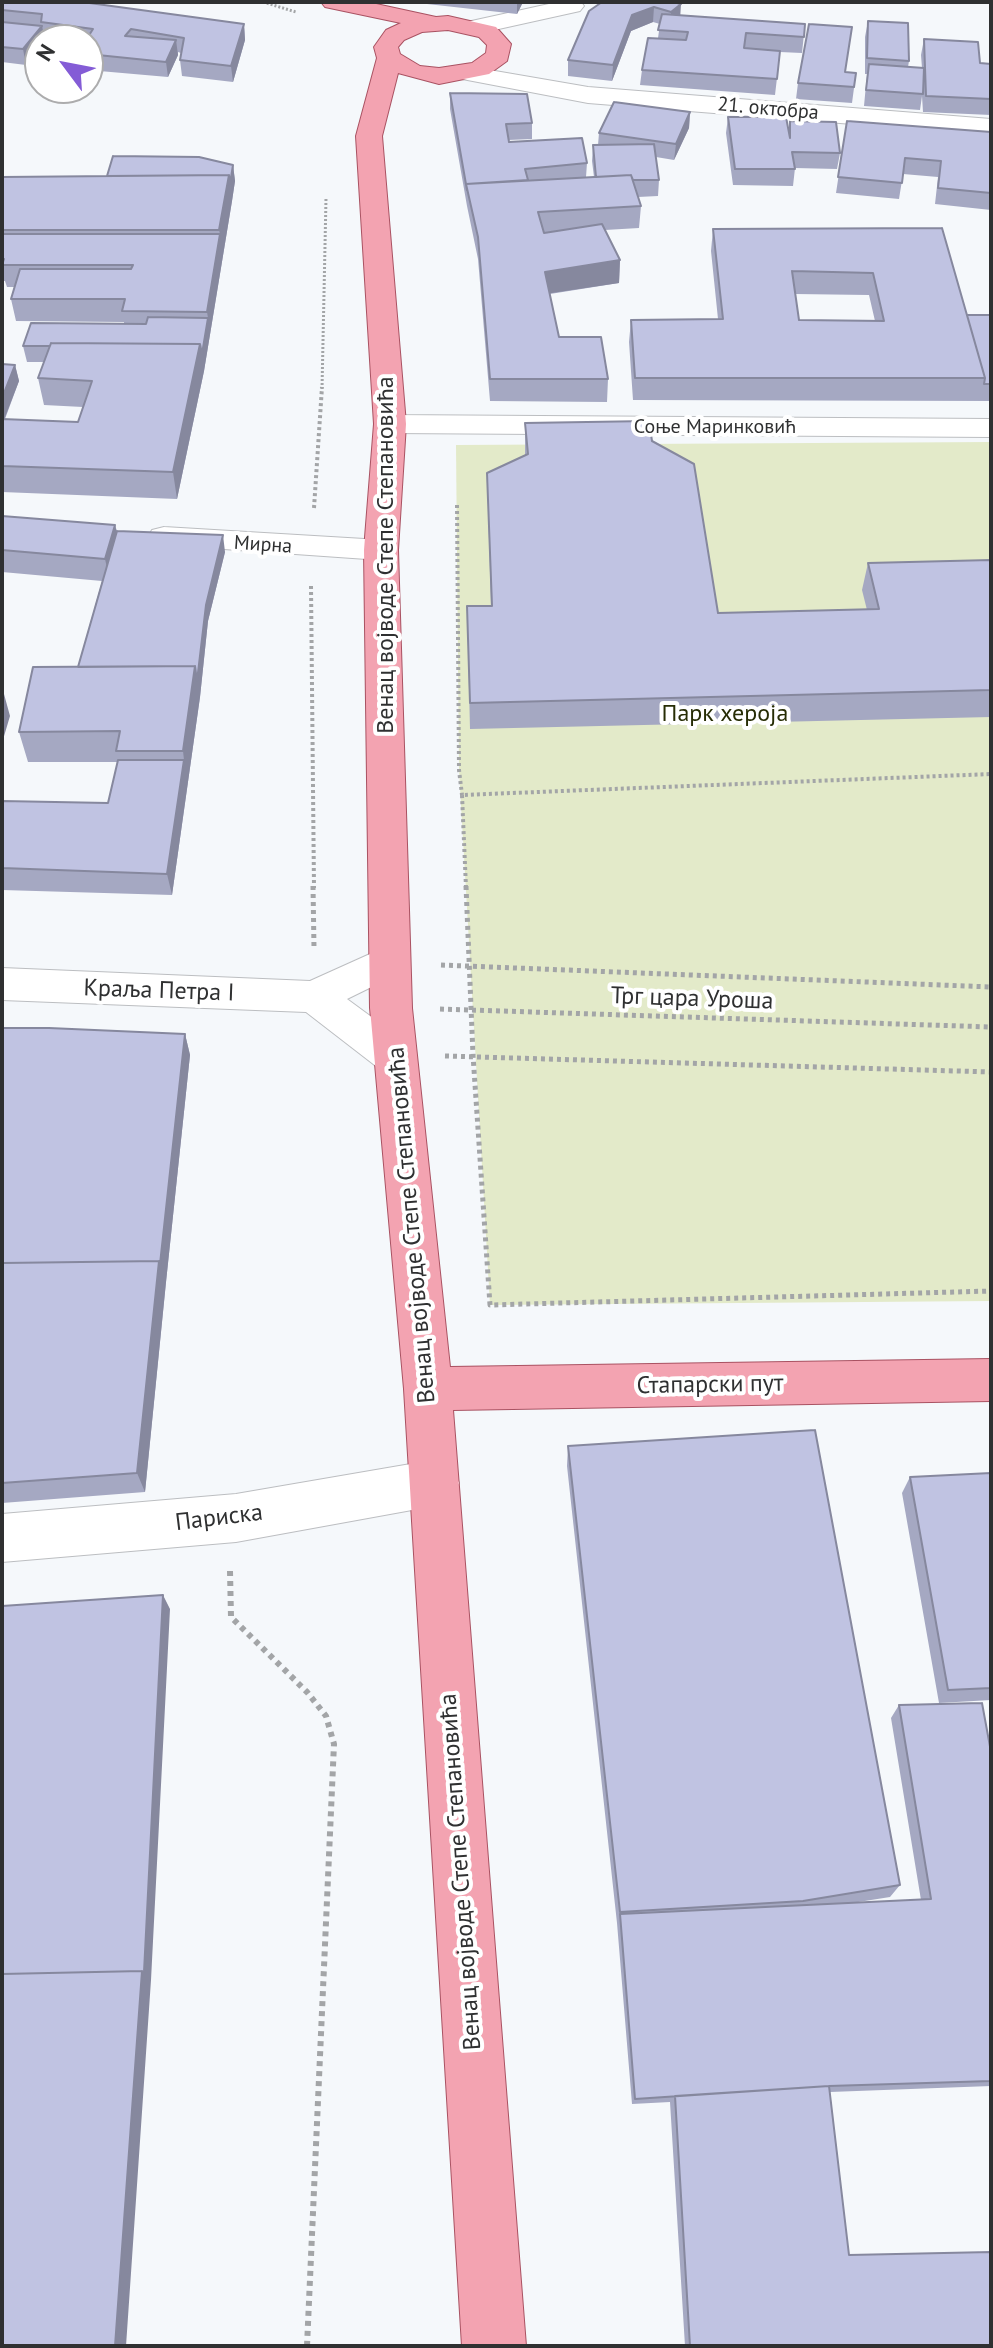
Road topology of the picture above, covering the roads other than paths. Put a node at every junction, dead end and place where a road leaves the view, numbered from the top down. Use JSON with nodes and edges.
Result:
{"nodes":[{"id":1,"x":319,"y":2,"type":"edge"},
{"id":2,"x":333,"y":2,"type":"edge"},
{"id":3,"x":575,"y":4,"type":"edge"},
{"id":4,"x":433,"y":23,"type":"junction"},
{"id":5,"x":476,"y":27,"type":"junction"},
{"id":6,"x":500,"y":47,"type":"junction"},
{"id":7,"x":387,"y":53,"type":"junction"},
{"id":8,"x":459,"y":74,"type":"junction"},
{"id":9,"x":546,"y":88,"type":"junction"},
{"id":10,"x":377,"y":105,"type":"junction"},
{"id":11,"x":991,"y":127,"type":"edge"},
{"id":12,"x":390,"y":424,"type":"junction"},
{"id":13,"x":991,"y":428,"type":"edge"},
{"id":14,"x":136,"y":535,"type":"edge"},
{"id":15,"x":381,"y":550,"type":"junction"},
{"id":16,"x":390,"y":960,"type":"junction"},
{"id":17,"x":2,"y":984,"type":"edge"},
{"id":18,"x":315,"y":997,"type":"junction"},
{"id":19,"x":396,"y":1058,"type":"junction"},
{"id":20,"x":991,"y":1380,"type":"edge"},
{"id":21,"x":428,"y":1389,"type":"junction"},
{"id":22,"x":434,"y":1483,"type":"junction"},
{"id":23,"x":2,"y":1538,"type":"edge"},
{"id":24,"x":494,"y":2346,"type":"edge"}],
"edges":[{"from":1,"to":7,"type":"main road"},
{"from":2,"to":4,"type":"main road"},
{"from":3,"to":5,"type":"street"},
{"from":3,"to":6,"type":"street"},
{"from":4,"to":5,"type":"main road"},
{"from":4,"to":7,"type":"main road"},
{"from":5,"to":6,"type":"main road"},
{"from":6,"to":8,"type":"main road"},
{"from":6,"to":9,"type":"street"},
{"from":7,"to":8,"type":"main road"},
{"from":7,"to":10,"type":"main road","name":"Венац војводе Степе Степановића"},
{"from":8,"to":9,"type":"street","name":"21. октобра"},
{"from":8,"to":10,"type":"main road"},
{"from":9,"to":11,"type":"street","name":"21. октобра"},
{"from":10,"to":12,"type":"main road","name":"Венац војводе Степе Степановића"},
{"from":12,"to":13,"type":"street","name":"Соње Маринковић"},
{"from":12,"to":15,"type":"main road","name":"Венац војводе Степе Степановића"},
{"from":14,"to":15,"type":"street","name":"Мирна"},
{"from":15,"to":16,"type":"main road","name":"Венац војводе Степе Степановића"},
{"from":16,"to":18,"type":"street","name":"Краља Петра I"},
{"from":16,"to":19,"type":"main road","name":"Венац војводе Степе Степановића"},
{"from":17,"to":18,"type":"street","name":"Краља Петра I"},
{"from":18,"to":19,"type":"street"},
{"from":19,"to":21,"type":"main road","name":"Венац војводе Степе Степановића"},
{"from":20,"to":21,"type":"main road","name":"Стапарски пут"},
{"from":21,"to":22,"type":"main road","name":"Венац војводе Степе Степановића"},
{"from":22,"to":23,"type":"street","name":"Париска"},
{"from":22,"to":24,"type":"main road","name":"Венац војводе Степе Степановића"}]}
